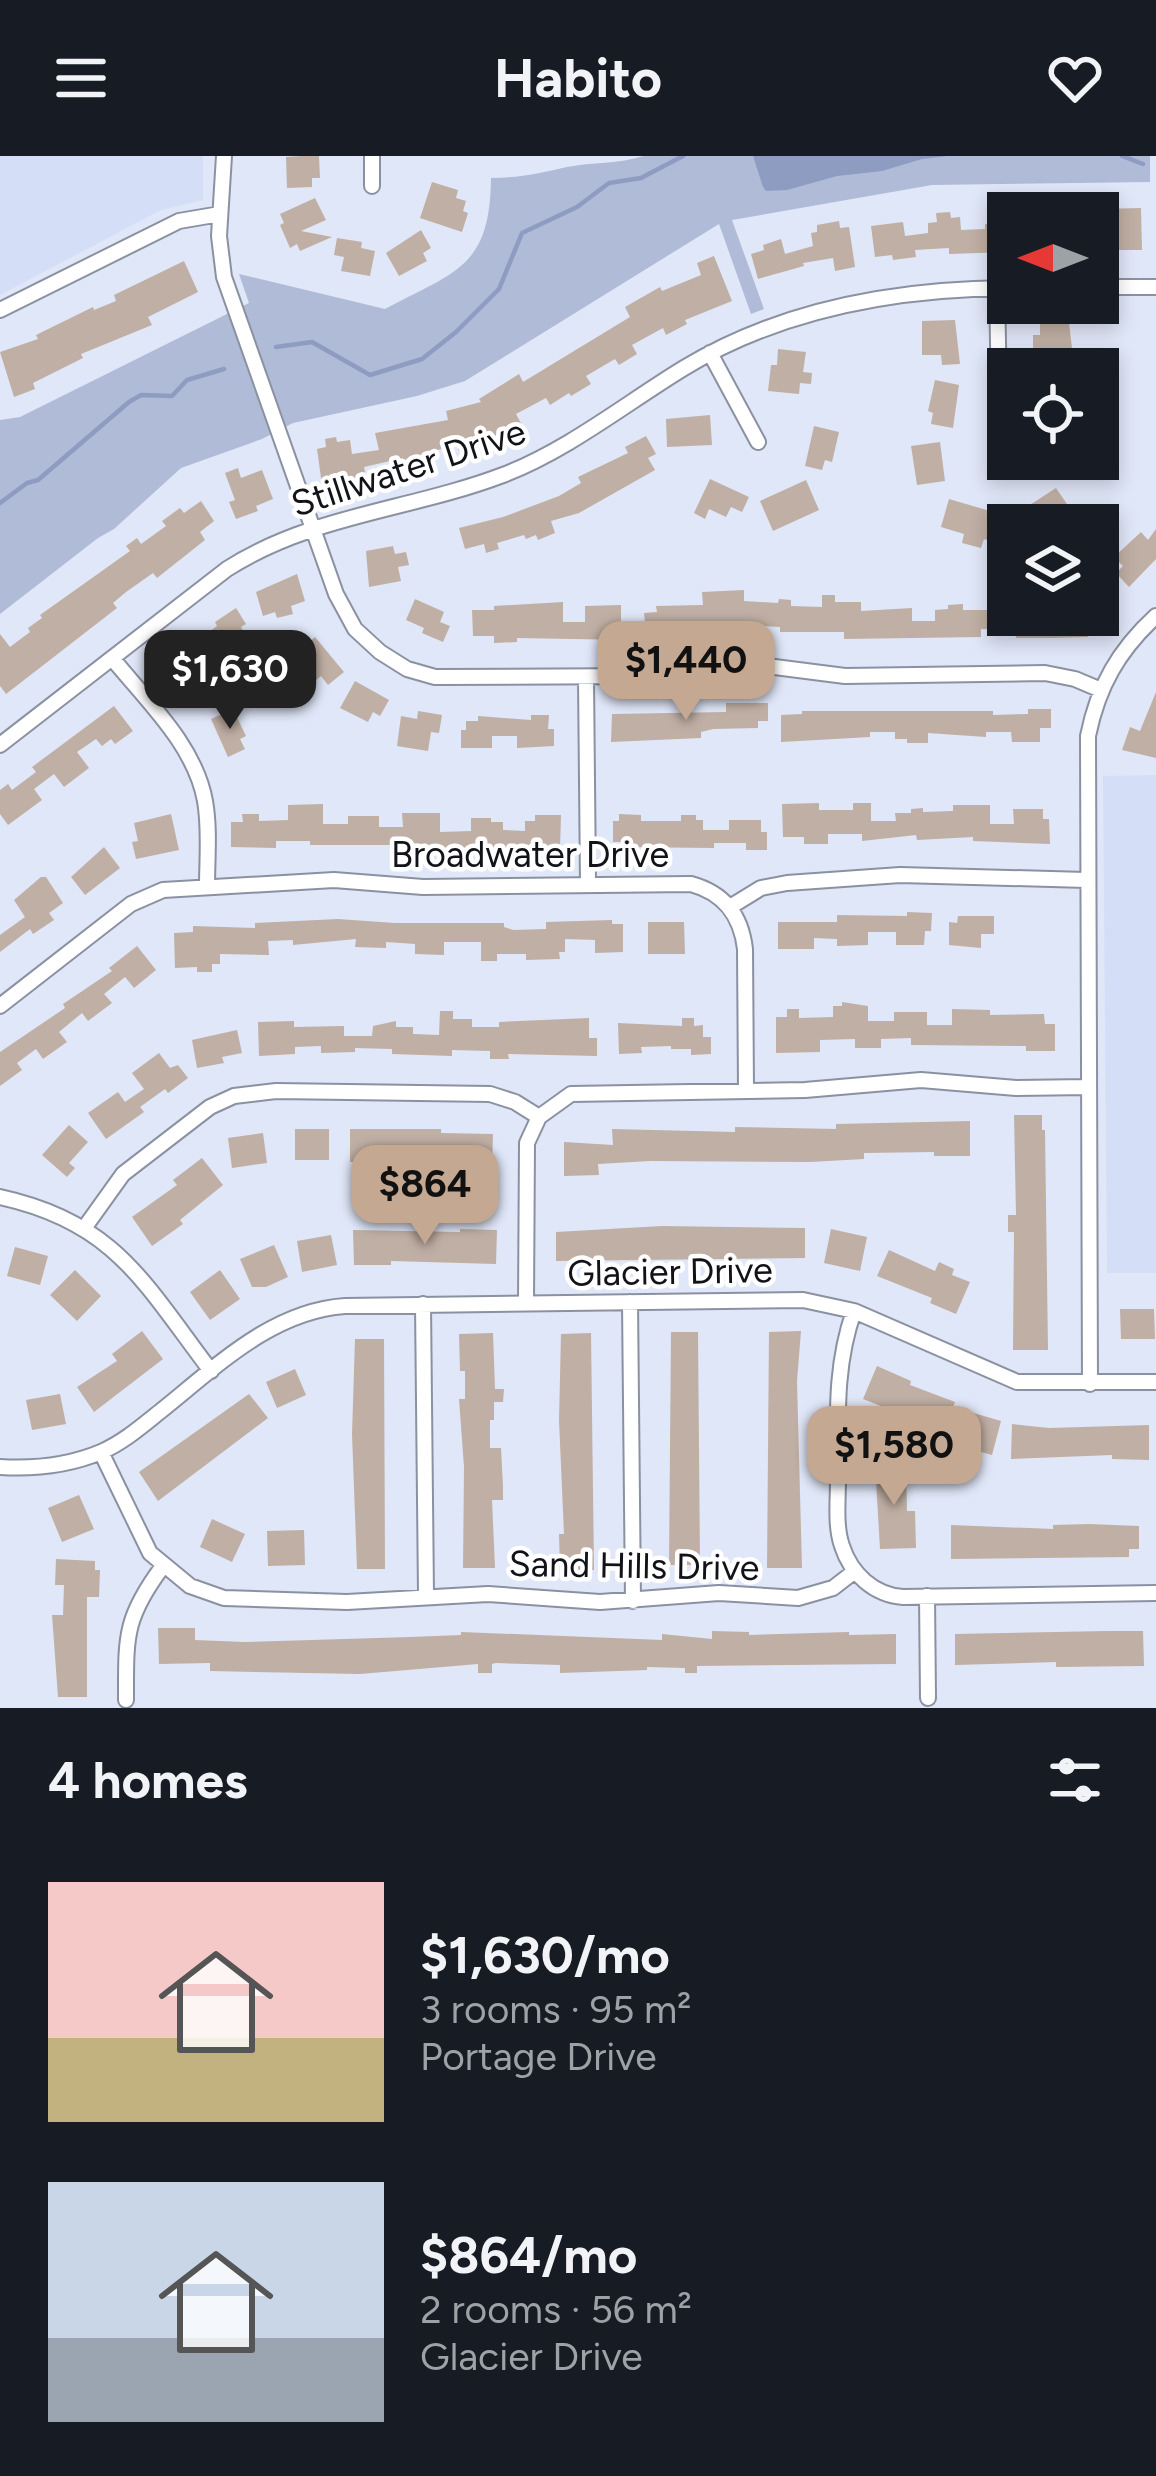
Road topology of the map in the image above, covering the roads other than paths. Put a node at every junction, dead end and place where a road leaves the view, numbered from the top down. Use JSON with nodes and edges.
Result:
{"nodes":[{"id":1,"x":226,"y":156,"type":"edge"},
{"id":2,"x":372,"y":156,"type":"edge"},
{"id":3,"x":372,"y":186,"type":"dead end"},
{"id":4,"x":220,"y":214,"type":"junction"},
{"id":5,"x":1119,"y":287,"type":"edge"},
{"id":6,"x":1156,"y":287,"type":"edge"},
{"id":7,"x":987,"y":289,"type":"edge"},
{"id":8,"x":0,"y":310,"type":"edge"},
{"id":9,"x":710,"y":353,"type":"junction"},
{"id":10,"x":758,"y":442,"type":"dead end"},
{"id":11,"x":314,"y":527,"type":"junction"},
{"id":12,"x":1156,"y":616,"type":"edge"},
{"id":13,"x":112,"y":658,"type":"junction"},
{"id":14,"x":586,"y":678,"type":"junction"},
{"id":15,"x":1101,"y":690,"type":"junction"},
{"id":16,"x":0,"y":745,"type":"edge"},
{"id":17,"x":1086,"y":880,"type":"junction"},
{"id":18,"x":588,"y":884,"type":"junction"},
{"id":19,"x":207,"y":887,"type":"junction"},
{"id":20,"x":730,"y":907,"type":"junction"},
{"id":21,"x":0,"y":1006,"type":"edge"},
{"id":22,"x":1088,"y":1087,"type":"junction"},
{"id":23,"x":746,"y":1090,"type":"junction"},
{"id":24,"x":539,"y":1117,"type":"junction"},
{"id":25,"x":0,"y":1197,"type":"edge"},
{"id":26,"x":85,"y":1227,"type":"junction"},
{"id":27,"x":630,"y":1302,"type":"junction"},
{"id":28,"x":526,"y":1303,"type":"junction"},
{"id":29,"x":423,"y":1304,"type":"junction"},
{"id":30,"x":854,"y":1311,"type":"junction"},
{"id":31,"x":211,"y":1370,"type":"junction"},
{"id":32,"x":1156,"y":1382,"type":"edge"},
{"id":33,"x":1090,"y":1384,"type":"junction"},
{"id":34,"x":101,"y":1452,"type":"junction"},
{"id":35,"x":0,"y":1467,"type":"edge"},
{"id":36,"x":163,"y":1566,"type":"junction"},
{"id":37,"x":855,"y":1571,"type":"junction"},
{"id":38,"x":1156,"y":1593,"type":"edge"},
{"id":39,"x":426,"y":1595,"type":"junction"},
{"id":40,"x":927,"y":1596,"type":"junction"},
{"id":41,"x":633,"y":1601,"type":"junction"},
{"id":42,"x":928,"y":1697,"type":"dead end"},
{"id":43,"x":126,"y":1700,"type":"dead end"}],
"edges":[{"from":1,"to":4,"type":"street"},
{"from":2,"to":3,"type":"street"},
{"from":4,"to":8,"type":"street"},
{"from":4,"to":11,"type":"street"},
{"from":5,"to":6,"type":"street"},
{"from":7,"to":9,"type":"street","name":"Stillwater Drive"},
{"from":9,"to":10,"type":"street"},
{"from":9,"to":11,"type":"street","name":"Stillwater Drive"},
{"from":11,"to":13,"type":"street","name":"Stillwater Drive"},
{"from":11,"to":14,"type":"street"},
{"from":12,"to":15,"type":"street"},
{"from":13,"to":16,"type":"street","name":"Stillwater Drive"},
{"from":13,"to":19,"type":"street"},
{"from":14,"to":15,"type":"street"},
{"from":14,"to":18,"type":"street"},
{"from":15,"to":17,"type":"street"},
{"from":17,"to":20,"type":"street"},
{"from":17,"to":22,"type":"street"},
{"from":18,"to":19,"type":"street","name":"Broadwater Drive"},
{"from":18,"to":20,"type":"street","name":"Broadwater Drive"},
{"from":19,"to":21,"type":"street","name":"Broadwater Drive"},
{"from":20,"to":23,"type":"street"},
{"from":22,"to":23,"type":"street"},
{"from":22,"to":33,"type":"street"},
{"from":23,"to":24,"type":"street"},
{"from":24,"to":26,"type":"street"},
{"from":24,"to":28,"type":"street"},
{"from":25,"to":26,"type":"street"},
{"from":26,"to":31,"type":"street"},
{"from":27,"to":28,"type":"street","name":"Glacier Drive"},
{"from":27,"to":30,"type":"street","name":"Glacier Drive"},
{"from":27,"to":41,"type":"street"},
{"from":28,"to":29,"type":"street","name":"Glacier Drive"},
{"from":29,"to":31,"type":"street","name":"Glacier Drive"},
{"from":29,"to":39,"type":"street"},
{"from":30,"to":33,"type":"street","name":"Glacier Drive"},
{"from":30,"to":37,"type":"street"},
{"from":31,"to":34,"type":"street","name":"Glacier Drive"},
{"from":32,"to":33,"type":"street","name":"Glacier Drive"},
{"from":34,"to":35,"type":"street","name":"Glacier Drive"},
{"from":34,"to":36,"type":"street","name":"Sand Hills Drive"},
{"from":36,"to":39,"type":"street","name":"Sand Hills Drive"},
{"from":36,"to":43,"type":"street"},
{"from":37,"to":40,"type":"street"},
{"from":37,"to":41,"type":"street","name":"Sand Hills Drive"},
{"from":38,"to":40,"type":"street"},
{"from":39,"to":41,"type":"street","name":"Sand Hills Drive"},
{"from":40,"to":42,"type":"street"}]}
